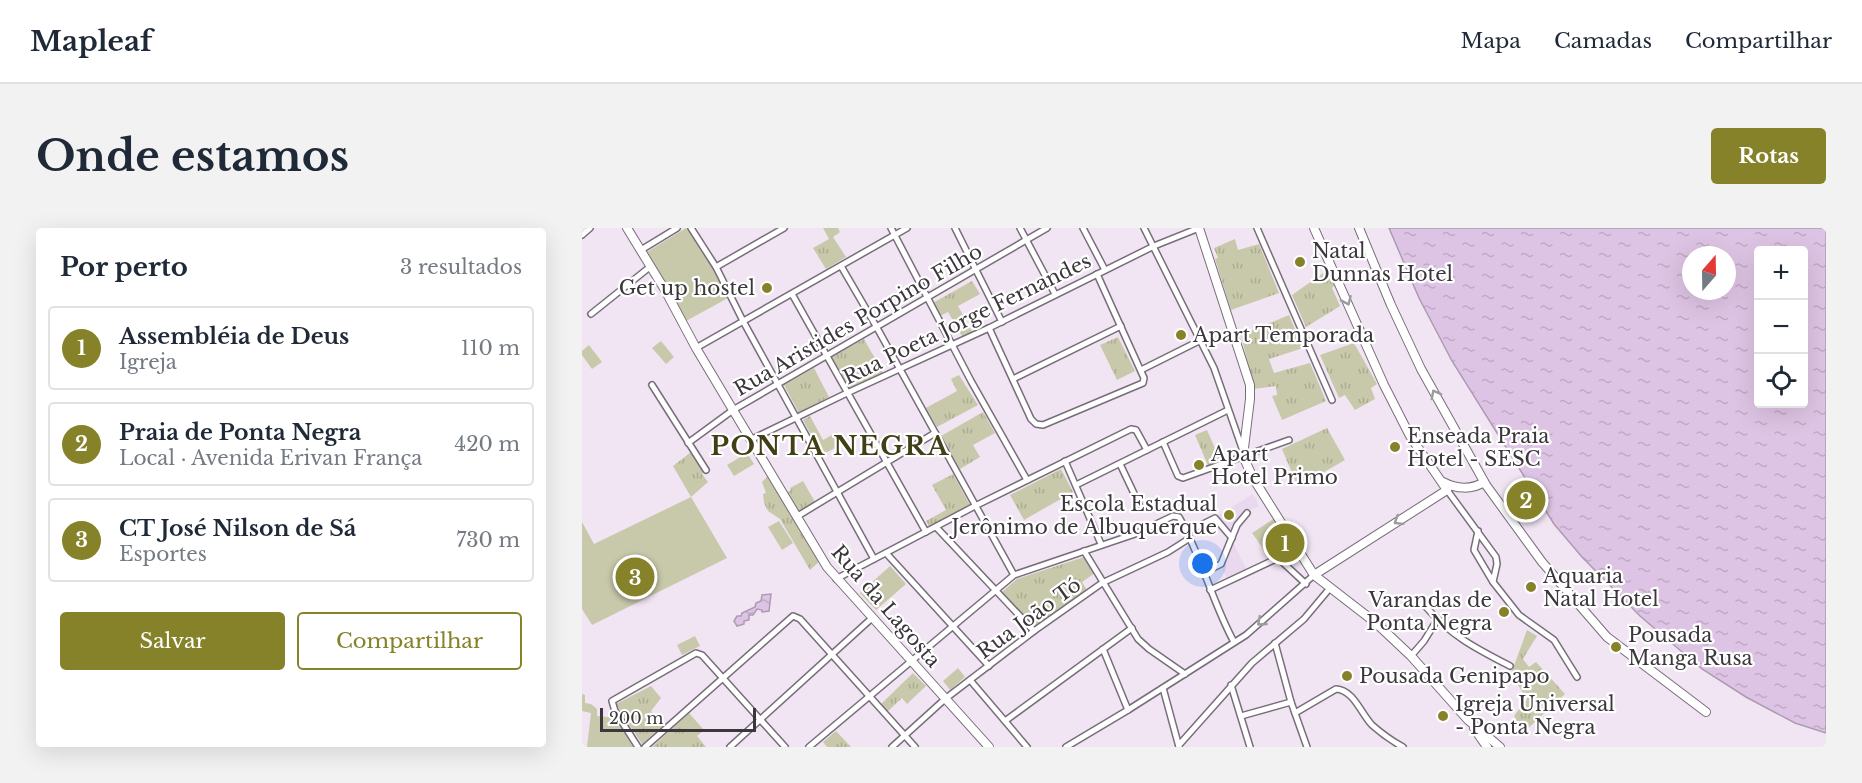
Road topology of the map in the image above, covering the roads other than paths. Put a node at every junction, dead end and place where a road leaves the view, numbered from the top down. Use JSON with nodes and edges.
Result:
{"nodes":[{"id":1,"x":590,"y":228,"type":"edge"},
{"id":2,"x":627,"y":228,"type":"edge"},
{"id":3,"x":678,"y":228,"type":"edge"},
{"id":4,"x":692,"y":228,"type":"edge"},
{"id":5,"x":784,"y":228,"type":"edge"},
{"id":6,"x":891,"y":228,"type":"edge"},
{"id":7,"x":907,"y":228,"type":"edge"},
{"id":8,"x":955,"y":228,"type":"edge"},
{"id":9,"x":1020,"y":228,"type":"edge"},
{"id":10,"x":1047,"y":228,"type":"edge"},
{"id":11,"x":1083,"y":228,"type":"edge"},
{"id":12,"x":1144,"y":228,"type":"edge"},
{"id":13,"x":1199,"y":228,"type":"edge"},
{"id":14,"x":1257,"y":228,"type":"edge"},
{"id":15,"x":1314,"y":228,"type":"edge"},
{"id":16,"x":1359,"y":228,"type":"edge"},
{"id":17,"x":582,"y":235,"type":"edge"},
{"id":18,"x":894,"y":235,"type":"junction"},
{"id":19,"x":1026,"y":240,"type":"junction"},
{"id":20,"x":1154,"y":246,"type":"junction"},
{"id":21,"x":641,"y":250,"type":"junction"},
{"id":22,"x":651,"y":266,"type":"junction"},
{"id":23,"x":841,"y":266,"type":"junction"},
{"id":24,"x":716,"y":267,"type":"junction"},
{"id":25,"x":977,"y":269,"type":"junction"},
{"id":26,"x":1105,"y":270,"type":"junction"},
{"id":27,"x":1097,"y":274,"type":"junction"},
{"id":28,"x":792,"y":294,"type":"junction"},
{"id":29,"x":1055,"y":294,"type":"junction"},
{"id":30,"x":927,"y":297,"type":"junction"},
{"id":31,"x":591,"y":314,"type":"dead end"},
{"id":32,"x":744,"y":321,"type":"junction"},
{"id":33,"x":1002,"y":322,"type":"junction"},
{"id":34,"x":876,"y":326,"type":"junction"},
{"id":35,"x":1121,"y":326,"type":"junction"},
{"id":36,"x":989,"y":328,"type":"junction"},
{"id":37,"x":1201,"y":340,"type":"junction"},
{"id":38,"x":952,"y":345,"type":"junction"},
{"id":39,"x":696,"y":348,"type":"junction"},
{"id":40,"x":828,"y":354,"type":"junction"},
{"id":41,"x":899,"y":369,"type":"junction"},
{"id":42,"x":1141,"y":369,"type":"junction"},
{"id":43,"x":1013,"y":379,"type":"junction"},
{"id":44,"x":778,"y":383,"type":"junction"},
{"id":45,"x":652,"y":385,"type":"dead end"},
{"id":46,"x":848,"y":393,"type":"junction"},
{"id":47,"x":1332,"y":400,"type":"dead end"},
{"id":48,"x":732,"y":410,"type":"junction"},
{"id":49,"x":1228,"y":410,"type":"junction"},
{"id":50,"x":797,"y":417,"type":"junction"},
{"id":51,"x":935,"y":433,"type":"junction"},
{"id":52,"x":750,"y":440,"type":"junction"},
{"id":53,"x":1288,"y":440,"type":"dead end"},
{"id":54,"x":1163,"y":442,"type":"junction"},
{"id":55,"x":688,"y":443,"type":"junction"},
{"id":56,"x":1147,"y":450,"type":"junction"},
{"id":57,"x":1243,"y":454,"type":"junction"},
{"id":58,"x":1065,"y":461,"type":"junction"},
{"id":59,"x":886,"y":462,"type":"junction"},
{"id":60,"x":1120,"y":464,"type":"junction"},
{"id":61,"x":706,"y":470,"type":"dead end"},
{"id":62,"x":1027,"y":480,"type":"junction"},
{"id":63,"x":1441,"y":481,"type":"junction"},
{"id":64,"x":1484,"y":482,"type":"junction"},
{"id":65,"x":1076,"y":485,"type":"junction"},
{"id":66,"x":837,"y":490,"type":"junction"},
{"id":67,"x":1448,"y":490,"type":"junction"},
{"id":68,"x":1139,"y":504,"type":"dead end"},
{"id":69,"x":975,"y":506,"type":"junction"},
{"id":70,"x":1247,"y":513,"type":"dead end"},
{"id":71,"x":796,"y":517,"type":"junction"},
{"id":72,"x":936,"y":527,"type":"junction"},
{"id":73,"x":1187,"y":531,"type":"junction"},
{"id":74,"x":1478,"y":531,"type":"junction"},
{"id":75,"x":926,"y":532,"type":"junction"},
{"id":76,"x":1190,"y":538,"type":"junction"},
{"id":77,"x":1232,"y":538,"type":"junction"},
{"id":78,"x":1101,"y":544,"type":"junction"},
{"id":79,"x":1296,"y":546,"type":"junction"},
{"id":80,"x":1083,"y":551,"type":"junction"},
{"id":81,"x":886,"y":553,"type":"junction"},
{"id":82,"x":1278,"y":558,"type":"junction"},
{"id":83,"x":874,"y":559,"type":"junction"},
{"id":84,"x":1203,"y":573,"type":"junction"},
{"id":85,"x":1014,"y":575,"type":"junction"},
{"id":86,"x":1314,"y":575,"type":"junction"},
{"id":87,"x":836,"y":579,"type":"junction"},
{"id":88,"x":1492,"y":582,"type":"junction"},
{"id":89,"x":1102,"y":583,"type":"junction"},
{"id":90,"x":1306,"y":584,"type":"junction"},
{"id":91,"x":1330,"y":588,"type":"junction"},
{"id":92,"x":996,"y":590,"type":"junction"},
{"id":93,"x":1210,"y":590,"type":"junction"},
{"id":94,"x":1426,"y":607,"type":"dead end"},
{"id":95,"x":872,"y":618,"type":"junction"},
{"id":96,"x":1437,"y":620,"type":"junction"},
{"id":97,"x":952,"y":625,"type":"junction"},
{"id":98,"x":1132,"y":628,"type":"junction"},
{"id":99,"x":1034,"y":631,"type":"junction"},
{"id":100,"x":1234,"y":642,"type":"junction"},
{"id":101,"x":1275,"y":643,"type":"junction"},
{"id":102,"x":1103,"y":649,"type":"junction"},
{"id":103,"x":831,"y":654,"type":"junction"},
{"id":104,"x":1411,"y":656,"type":"junction"},
{"id":105,"x":910,"y":660,"type":"junction"},
{"id":106,"x":989,"y":666,"type":"junction"},
{"id":107,"x":1510,"y":666,"type":"dead end"},
{"id":108,"x":1185,"y":674,"type":"junction"},
{"id":109,"x":1577,"y":677,"type":"dead end"},
{"id":110,"x":723,"y":679,"type":"junction"},
{"id":111,"x":970,"y":680,"type":"junction"},
{"id":112,"x":1231,"y":685,"type":"junction"},
{"id":113,"x":1163,"y":688,"type":"junction"},
{"id":114,"x":868,"y":696,"type":"junction"},
{"id":115,"x":945,"y":699,"type":"junction"},
{"id":116,"x":1291,"y":702,"type":"junction"},
{"id":117,"x":1128,"y":710,"type":"junction"},
{"id":118,"x":1706,"y":712,"type":"dead end"},
{"id":119,"x":1295,"y":713,"type":"junction"},
{"id":120,"x":1241,"y":716,"type":"junction"},
{"id":121,"x":759,"y":719,"type":"junction"},
{"id":122,"x":1468,"y":720,"type":"junction"},
{"id":123,"x":1005,"y":722,"type":"junction"},
{"id":124,"x":904,"y":736,"type":"junction"},
{"id":125,"x":1179,"y":746,"type":"edge"},
{"id":126,"x":638,"y":747,"type":"edge"},
{"id":127,"x":645,"y":747,"type":"edge"},
{"id":128,"x":730,"y":747,"type":"edge"},
{"id":129,"x":785,"y":747,"type":"edge"},
{"id":130,"x":809,"y":747,"type":"edge"},
{"id":131,"x":892,"y":747,"type":"edge"},
{"id":132,"x":915,"y":747,"type":"edge"},
{"id":133,"x":989,"y":747,"type":"edge"},
{"id":134,"x":1027,"y":747,"type":"edge"},
{"id":135,"x":1066,"y":747,"type":"edge"},
{"id":136,"x":1250,"y":747,"type":"edge"},
{"id":137,"x":1307,"y":747,"type":"edge"},
{"id":138,"x":1403,"y":747,"type":"edge"},
{"id":139,"x":1487,"y":747,"type":"edge"},
{"id":140,"x":1500,"y":747,"type":"edge"}],
"edges":[{"from":1,"to":17,"type":"street"},
{"from":2,"to":21,"type":"street","name":"Rua da Lagosta"},
{"from":3,"to":21,"type":"street"},
{"from":4,"to":24,"type":"street"},
{"from":5,"to":24,"type":"street"},
{"from":6,"to":18,"type":"street"},
{"from":7,"to":18,"type":"street"},
{"from":8,"to":25,"type":"street"},
{"from":9,"to":19,"type":"street"},
{"from":10,"to":19,"type":"street","name":"Rua Aristides Porpino Filho"},
{"from":11,"to":26,"type":"street"},
{"from":12,"to":20,"type":"street"},
{"from":13,"to":20,"type":"street","name":"Rua Poeta Jorge Fernandes"},
{"from":13,"to":57,"type":"street"},
{"from":14,"to":47,"type":"street"},
{"from":15,"to":63,"type":"street","one_way":true},
{"from":64,"to":16,"type":"street","one_way":true},
{"from":18,"to":23,"type":"street"},
{"from":18,"to":30,"type":"street"},
{"from":19,"to":25,"type":"street","name":"Rua Aristides Porpino Filho"},
{"from":19,"to":29,"type":"street"},
{"from":20,"to":26,"type":"street","name":"Rua Poeta Jorge Fernandes"},
{"from":20,"to":37,"type":"street"},
{"from":21,"to":22,"type":"street","name":"Rua da Lagosta"},
{"from":22,"to":31,"type":"street"},
{"from":22,"to":39,"type":"street","name":"Rua da Lagosta"},
{"from":23,"to":28,"type":"street"},
{"from":23,"to":34,"type":"street"},
{"from":24,"to":32,"type":"street"},
{"from":25,"to":30,"type":"street","name":"Rua Aristides Porpino Filho"},
{"from":25,"to":33,"type":"street"},
{"from":26,"to":27,"type":"street","name":"Rua Poeta Jorge Fernandes"},
{"from":27,"to":29,"type":"street","name":"Rua Poeta Jorge Fernandes"},
{"from":27,"to":35,"type":"street"},
{"from":28,"to":32,"type":"street"},
{"from":28,"to":40,"type":"street"},
{"from":29,"to":33,"type":"street","name":"Rua Poeta Jorge Fernandes"},
{"from":30,"to":34,"type":"street","name":"Rua Aristides Porpino Filho"},
{"from":30,"to":38,"type":"street"},
{"from":32,"to":39,"type":"street"},
{"from":32,"to":44,"type":"street"},
{"from":33,"to":36,"type":"street","name":"Rua Poeta Jorge Fernandes"},
{"from":34,"to":40,"type":"street","name":"Rua Aristides Porpino Filho"},
{"from":34,"to":41,"type":"street"},
{"from":35,"to":42,"type":"street"},
{"from":35,"to":43,"type":"street"},
{"from":36,"to":38,"type":"street","name":"Rua Poeta Jorge Fernandes"},
{"from":36,"to":43,"type":"street"},
{"from":37,"to":42,"type":"street"},
{"from":37,"to":49,"type":"street"},
{"from":38,"to":41,"type":"street","name":"Rua Poeta Jorge Fernandes"},
{"from":38,"to":62,"type":"street"},
{"from":39,"to":48,"type":"street","name":"Rua da Lagosta"},
{"from":40,"to":44,"type":"street","name":"Rua Aristides Porpino Filho"},
{"from":40,"to":46,"type":"street"},
{"from":41,"to":46,"type":"street","name":"Rua Poeta Jorge Fernandes"},
{"from":41,"to":51,"type":"street"},
{"from":42,"to":43,"type":"street"},
{"from":44,"to":48,"type":"street","name":"Rua Aristides Porpino Filho"},
{"from":44,"to":50,"type":"street"},
{"from":45,"to":55,"type":"street"},
{"from":46,"to":50,"type":"street","name":"Rua Poeta Jorge Fernandes"},
{"from":46,"to":59,"type":"street"},
{"from":48,"to":52,"type":"street","name":"Rua da Lagosta"},
{"from":48,"to":55,"type":"street","name":"Rua Aristides Porpino Filho"},
{"from":49,"to":54,"type":"street"},
{"from":49,"to":57,"type":"street"},
{"from":50,"to":52,"type":"street","name":"Rua Poeta Jorge Fernandes"},
{"from":50,"to":66,"type":"street"},
{"from":51,"to":59,"type":"street"},
{"from":51,"to":69,"type":"street"},
{"from":52,"to":71,"type":"street","name":"Rua da Lagosta"},
{"from":53,"to":57,"type":"street"},
{"from":54,"to":56,"type":"street"},
{"from":54,"to":57,"type":"street"},
{"from":55,"to":61,"type":"street"},
{"from":56,"to":58,"type":"street"},
{"from":56,"to":60,"type":"street"},
{"from":57,"to":79,"type":"street"},
{"from":58,"to":62,"type":"street"},
{"from":58,"to":65,"type":"street"},
{"from":59,"to":66,"type":"street"},
{"from":59,"to":75,"type":"street"},
{"from":60,"to":65,"type":"street"},
{"from":60,"to":68,"type":"street"},
{"from":62,"to":69,"type":"street"},
{"from":63,"to":64,"type":"street"},
{"from":63,"to":67,"type":"street"},
{"from":64,"to":118,"type":"street"},
{"from":65,"to":78,"type":"street"},
{"from":66,"to":71,"type":"street"},
{"from":66,"to":83,"type":"street"},
{"from":67,"to":74,"type":"street"},
{"from":67,"to":86,"type":"street","one_way":true},
{"from":69,"to":72,"type":"street"},
{"from":69,"to":85,"type":"street"},
{"from":70,"to":77,"type":"street"},
{"from":71,"to":87,"type":"street","name":"Rua da Lagosta"},
{"from":72,"to":75,"type":"street"},
{"from":72,"to":92,"type":"street"},
{"from":73,"to":76,"type":"street"},
{"from":73,"to":77,"type":"street"},
{"from":73,"to":78,"type":"street"},
{"from":74,"to":88,"type":"street"},
{"from":74,"to":88,"type":"street"},
{"from":75,"to":81,"type":"street"},
{"from":76,"to":84,"type":"street"},
{"from":76,"to":89,"type":"street","name":"Rua João Tó"},
{"from":77,"to":84,"type":"street"},
{"from":78,"to":80,"type":"street"},
{"from":79,"to":82,"type":"street"},
{"from":79,"to":86,"type":"street"},
{"from":80,"to":85,"type":"street"},
{"from":80,"to":89,"type":"street"},
{"from":81,"to":83,"type":"street"},
{"from":81,"to":97,"type":"street"},
{"from":82,"to":90,"type":"street"},
{"from":82,"to":93,"type":"street"},
{"from":83,"to":87,"type":"street"},
{"from":84,"to":93,"type":"street"},
{"from":85,"to":92,"type":"street"},
{"from":86,"to":90,"type":"street"},
{"from":86,"to":91,"type":"street"},
{"from":87,"to":95,"type":"street","name":"Rua da Lagosta"},
{"from":88,"to":109,"type":"street"},
{"from":89,"to":98,"type":"street"},
{"from":89,"to":99,"type":"street","name":"Rua João Tó"},
{"from":90,"to":100,"type":"street","one_way":true},
{"from":91,"to":101,"type":"street"},
{"from":91,"to":104,"type":"street"},
{"from":92,"to":97,"type":"street"},
{"from":92,"to":99,"type":"street"},
{"from":93,"to":100,"type":"street"},
{"from":94,"to":96,"type":"street"},
{"from":95,"to":103,"type":"street"},
{"from":95,"to":105,"type":"street","name":"Rua da Lagosta"},
{"from":96,"to":104,"type":"street"},
{"from":96,"to":107,"type":"street"},
{"from":97,"to":105,"type":"street"},
{"from":97,"to":106,"type":"street"},
{"from":98,"to":102,"type":"street"},
{"from":98,"to":108,"type":"street"},
{"from":99,"to":106,"type":"street","name":"Rua João Tó"},
{"from":100,"to":108,"type":"street"},
{"from":101,"to":112,"type":"street"},
{"from":101,"to":116,"type":"street"},
{"from":102,"to":117,"type":"street"},
{"from":102,"to":123,"type":"street"},
{"from":103,"to":110,"type":"street"},
{"from":103,"to":114,"type":"street"},
{"from":103,"to":121,"type":"street"},
{"from":104,"to":122,"type":"street"},
{"from":105,"to":114,"type":"street"},
{"from":105,"to":115,"type":"street","name":"Rua da Lagosta"},
{"from":106,"to":111,"type":"street","name":"Rua João Tó"},
{"from":108,"to":113,"type":"street"},
{"from":110,"to":121,"type":"street"},
{"from":110,"to":126,"type":"street"},
{"from":110,"to":127,"type":"street"},
{"from":111,"to":115,"type":"street","name":"Rua João Tó"},
{"from":111,"to":123,"type":"street"},
{"from":112,"to":120,"type":"street"},
{"from":112,"to":125,"type":"street"},
{"from":113,"to":117,"type":"street"},
{"from":113,"to":125,"type":"street"},
{"from":114,"to":124,"type":"street"},
{"from":114,"to":130,"type":"street"},
{"from":115,"to":124,"type":"street","name":"Rua João Tó"},
{"from":115,"to":133,"type":"street","name":"Rua da Lagosta"},
{"from":116,"to":119,"type":"street"},
{"from":116,"to":120,"type":"street"},
{"from":117,"to":135,"type":"street"},
{"from":119,"to":137,"type":"street"},
{"from":119,"to":138,"type":"street"},
{"from":120,"to":136,"type":"street"},
{"from":121,"to":128,"type":"street"},
{"from":121,"to":129,"type":"street"},
{"from":122,"to":139,"type":"street"},
{"from":122,"to":140,"type":"street"},
{"from":123,"to":134,"type":"street"},
{"from":124,"to":131,"type":"street","name":"Rua João Tó"},
{"from":124,"to":132,"type":"street"}]}
